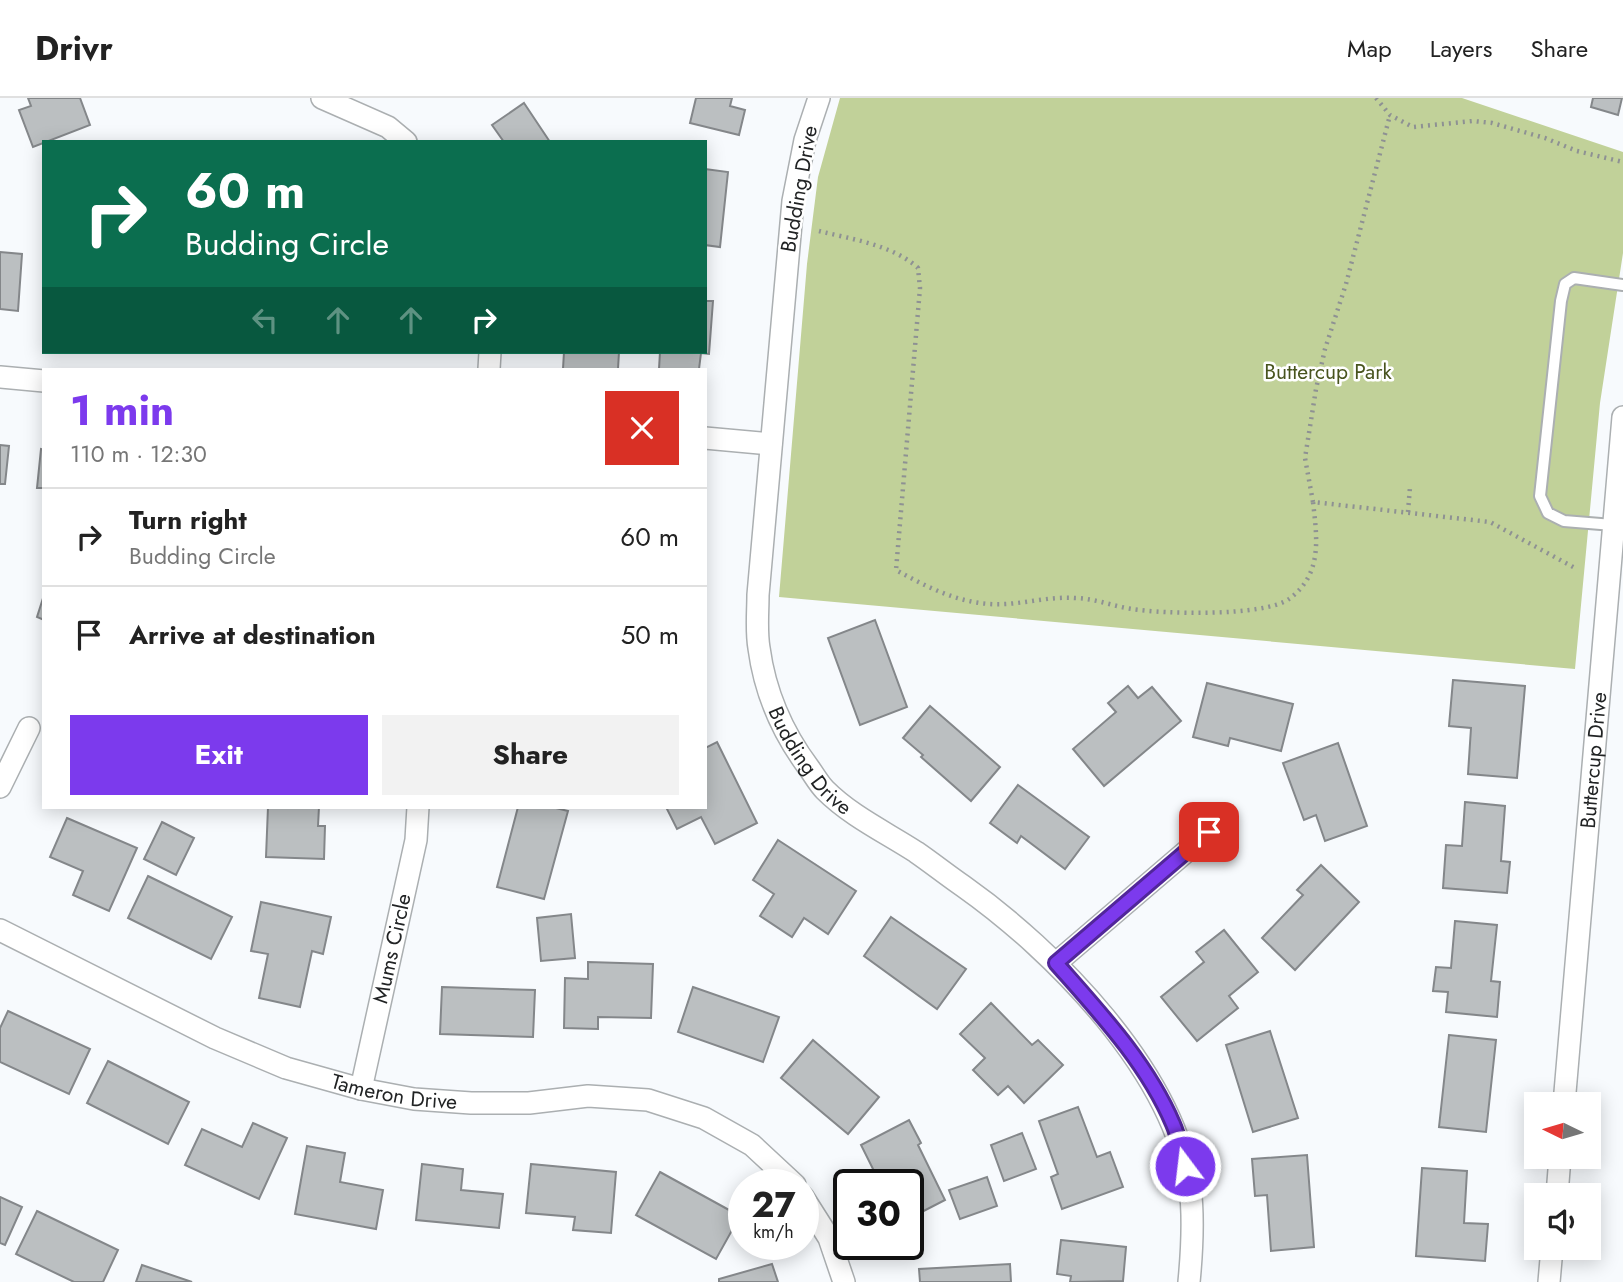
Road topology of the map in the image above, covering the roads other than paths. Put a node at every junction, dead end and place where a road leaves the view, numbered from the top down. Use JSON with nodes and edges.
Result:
{"nodes":[{"id":1,"x":322,"y":98,"type":"edge"},
{"id":2,"x":819,"y":98,"type":"edge"},
{"id":3,"x":404,"y":140,"type":"edge"},
{"id":4,"x":1623,"y":285,"type":"edge"},
{"id":5,"x":0,"y":377,"type":"edge"},
{"id":6,"x":42,"y":381,"type":"edge"},
{"id":7,"x":1623,"y":417,"type":"edge"},
{"id":8,"x":707,"y":438,"type":"edge"},
{"id":9,"x":771,"y":444,"type":"junction"},
{"id":10,"x":1613,"y":525,"type":"junction"},
{"id":11,"x":29,"y":728,"type":"dead end"},
{"id":12,"x":0,"y":787,"type":"edge"},
{"id":13,"x":418,"y":809,"type":"edge"},
{"id":14,"x":1209,"y":832,"type":"dead end"},
{"id":15,"x":0,"y":930,"type":"edge"},
{"id":16,"x":1056,"y":963,"type":"junction"},
{"id":17,"x":361,"y":1089,"type":"junction"},
{"id":18,"x":1565,"y":1092,"type":"edge"},
{"id":19,"x":778,"y":1169,"type":"edge"},
{"id":20,"x":819,"y":1222,"type":"edge"},
{"id":21,"x":1551,"y":1260,"type":"edge"},
{"id":22,"x":844,"y":1282,"type":"edge"},
{"id":23,"x":1189,"y":1282,"type":"edge"},
{"id":24,"x":1549,"y":1282,"type":"edge"}],
"edges":[{"from":1,"to":3,"type":"street"},
{"from":2,"to":9,"type":"street","name":"Budding Drive"},
{"from":4,"to":10,"type":"lane"},
{"from":5,"to":6,"type":"street"},
{"from":7,"to":10,"type":"street","name":"Buttercup Drive"},
{"from":8,"to":9,"type":"street"},
{"from":9,"to":16,"type":"street","name":"Budding Drive"},
{"from":10,"to":18,"type":"street","name":"Buttercup Drive"},
{"from":11,"to":12,"type":"street"},
{"from":13,"to":17,"type":"street","name":"Mums Circle"},
{"from":14,"to":16,"type":"street"},
{"from":15,"to":17,"type":"street","name":"Tameron Drive"},
{"from":16,"to":23,"type":"street","name":"Budding Drive"},
{"from":17,"to":19,"type":"street","name":"Tameron Drive"},
{"from":20,"to":22,"type":"street"},
{"from":21,"to":24,"type":"street"}]}
